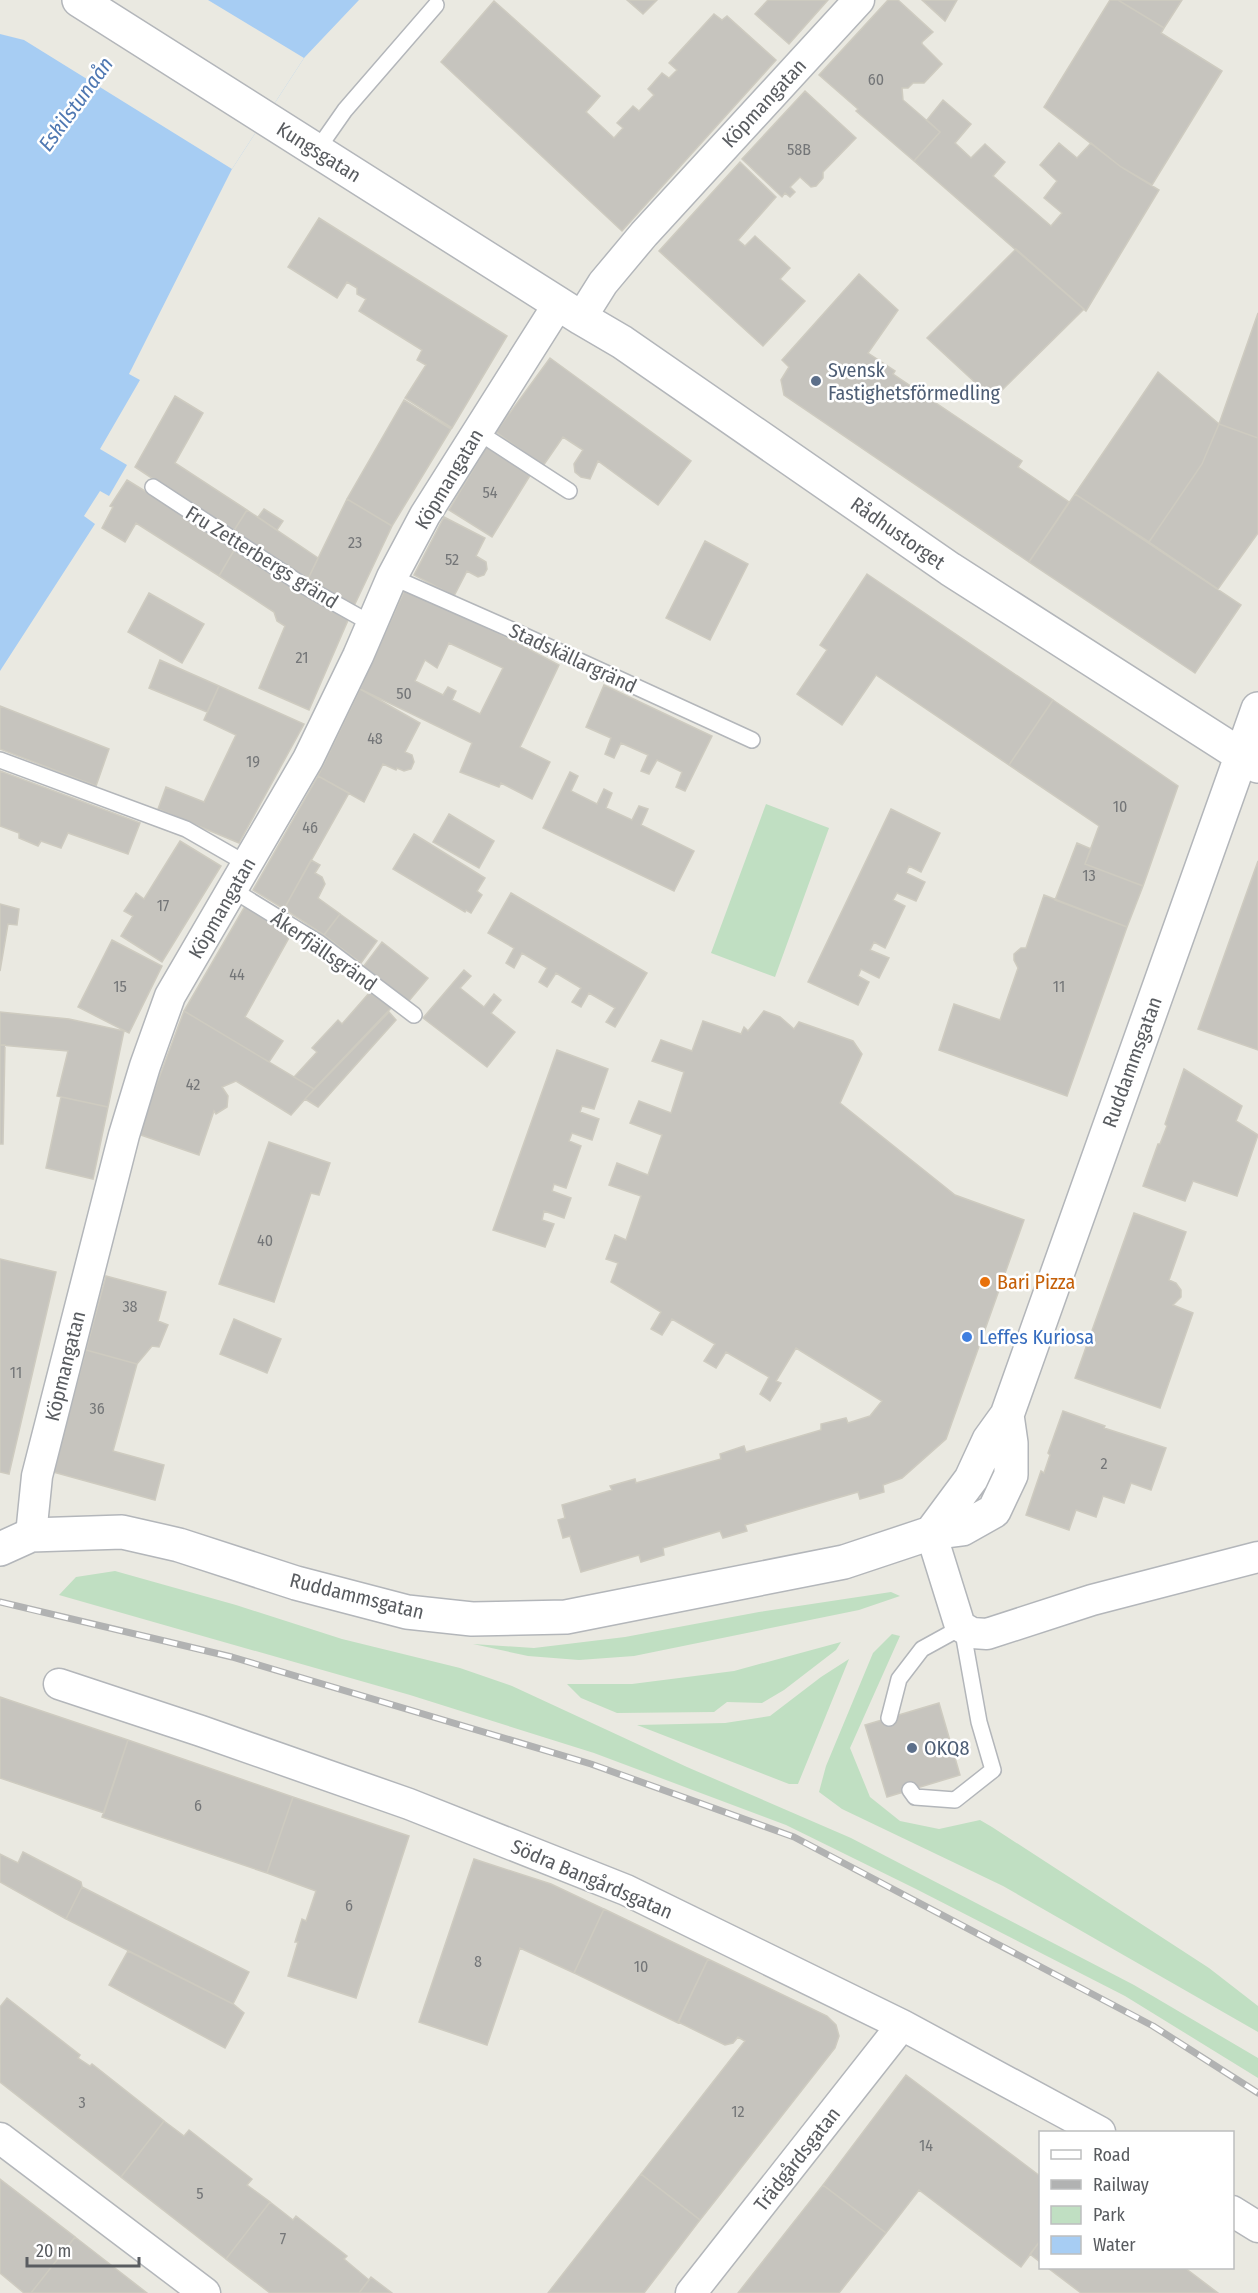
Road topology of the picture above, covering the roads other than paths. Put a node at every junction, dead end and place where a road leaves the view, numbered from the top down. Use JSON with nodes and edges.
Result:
{"nodes":[{"id":1,"x":79,"y":0,"type":"edge"},
{"id":2,"x":859,"y":0,"type":"edge"},
{"id":3,"x":436,"y":5,"type":"dead end"},
{"id":4,"x":317,"y":150,"type":"junction"},
{"id":5,"x":570,"y":311,"type":"junction"},
{"id":6,"x":478,"y":432,"type":"junction"},
{"id":7,"x":153,"y":487,"type":"dead end"},
{"id":8,"x":568,"y":491,"type":"dead end"},
{"id":9,"x":392,"y":577,"type":"junction"},
{"id":10,"x":372,"y":624,"type":"junction"},
{"id":11,"x":1258,"y":709,"type":"edge"},
{"id":12,"x":752,"y":740,"type":"dead end"},
{"id":13,"x":0,"y":760,"type":"edge"},
{"id":14,"x":1250,"y":760,"type":"edge"},
{"id":15,"x":240,"y":877,"type":"junction"},
{"id":16,"x":414,"y":1015,"type":"dead end"},
{"id":17,"x":931,"y":1533,"type":"junction"},
{"id":18,"x":31,"y":1535,"type":"junction"},
{"id":19,"x":0,"y":1549,"type":"edge"},
{"id":20,"x":1258,"y":1557,"type":"edge"},
{"id":21,"x":59,"y":1684,"type":"dead end"},
{"id":22,"x":889,"y":1718,"type":"dead end"},
{"id":23,"x":910,"y":1790,"type":"dead end"},
{"id":24,"x":902,"y":2025,"type":"junction"},
{"id":25,"x":1096,"y":2131,"type":"edge"},
{"id":26,"x":0,"y":2138,"type":"edge"},
{"id":27,"x":1234,"y":2212,"type":"edge"},
{"id":28,"x":1258,"y":2227,"type":"edge"},
{"id":29,"x":205,"y":2293,"type":"edge"},
{"id":30,"x":691,"y":2293,"type":"edge"}],
"edges":[{"from":1,"to":4,"type":"street","name":"Kungsgatan"},
{"from":2,"to":5,"type":"street","name":"Köpmangatan"},
{"from":3,"to":4,"type":"lane"},
{"from":4,"to":5,"type":"street","name":"Kungsgatan"},
{"from":5,"to":6,"type":"street","name":"Köpmangatan"},
{"from":5,"to":14,"type":"street","name":"Rådhustorget"},
{"from":6,"to":8,"type":"lane"},
{"from":6,"to":9,"type":"street","name":"Köpmangatan"},
{"from":7,"to":10,"type":"lane","name":"Fru Zetterbergs gränd"},
{"from":9,"to":10,"type":"street","name":"Köpmangatan"},
{"from":9,"to":12,"type":"lane","name":"Stadskällargränd"},
{"from":10,"to":15,"type":"street","name":"Köpmangatan"},
{"from":11,"to":14,"type":"street","name":"Ruddammsgatan"},
{"from":13,"to":15,"type":"lane","name":"Åkerfjällsgränd"},
{"from":14,"to":17,"type":"street","name":"Ruddammsgatan"},
{"from":15,"to":16,"type":"lane","name":"Åkerfjällsgränd"},
{"from":15,"to":18,"type":"street","name":"Köpmangatan"},
{"from":17,"to":18,"type":"street","name":"Ruddammsgatan"},
{"from":17,"to":20,"type":"street"},
{"from":18,"to":19,"type":"street"},
{"from":21,"to":24,"type":"street","name":"Södra Bangårdsgatan"},
{"from":22,"to":23,"type":"lane"},
{"from":24,"to":25,"type":"street","name":"Södra Bangårdsgatan"},
{"from":24,"to":30,"type":"street","name":"Trädgårdsgatan"},
{"from":26,"to":29,"type":"street"},
{"from":27,"to":28,"type":"street"}]}
